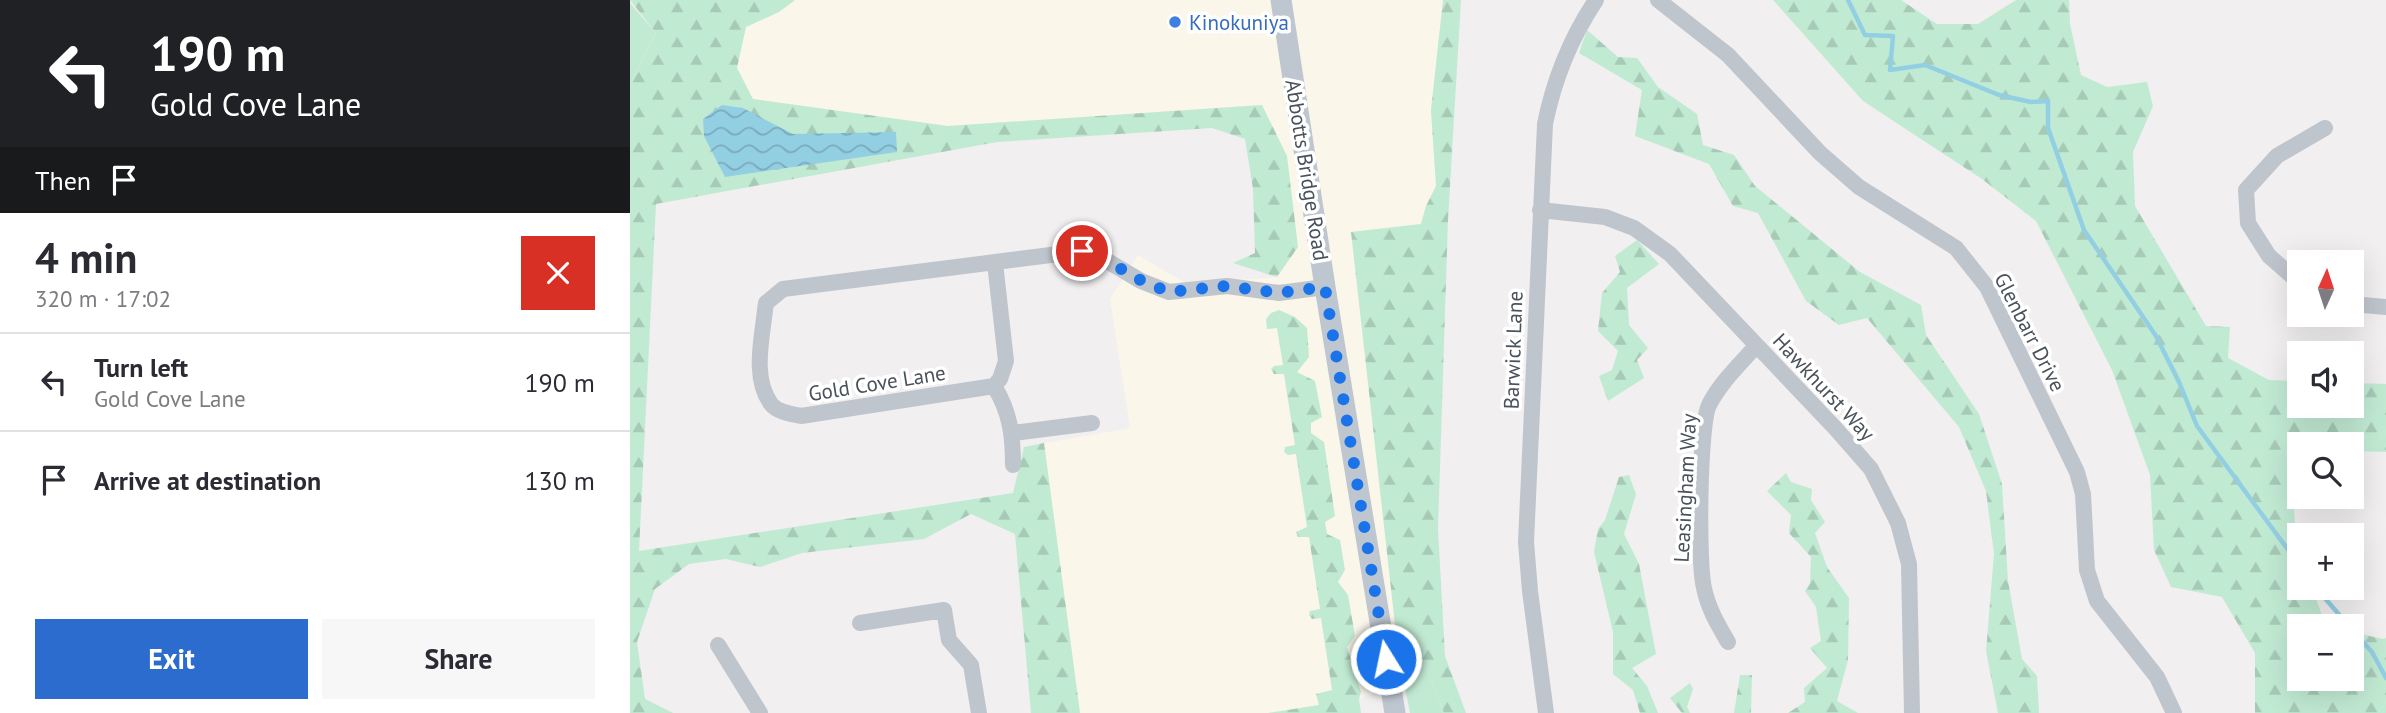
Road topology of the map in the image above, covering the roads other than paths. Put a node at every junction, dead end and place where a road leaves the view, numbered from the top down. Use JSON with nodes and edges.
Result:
{"nodes":[{"id":1,"x":1281,"y":0,"type":"edge"},
{"id":2,"x":1596,"y":0,"type":"edge"},
{"id":3,"x":1658,"y":0,"type":"edge"},
{"id":4,"x":2325,"y":128,"type":"dead end"},
{"id":5,"x":1540,"y":209,"type":"junction"},
{"id":6,"x":995,"y":263,"type":"junction"},
{"id":7,"x":2287,"y":272,"type":"edge"},
{"id":8,"x":1325,"y":287,"type":"junction"},
{"id":9,"x":2364,"y":305,"type":"edge"},
{"id":10,"x":2386,"y":307,"type":"edge"},
{"id":11,"x":1756,"y":346,"type":"junction"},
{"id":12,"x":994,"y":386,"type":"junction"},
{"id":13,"x":1092,"y":423,"type":"dead end"},
{"id":14,"x":1013,"y":433,"type":"junction"},
{"id":15,"x":1013,"y":465,"type":"dead end"},
{"id":16,"x":860,"y":623,"type":"dead end"},
{"id":17,"x":1728,"y":642,"type":"dead end"},
{"id":18,"x":718,"y":645,"type":"dead end"},
{"id":19,"x":760,"y":713,"type":"edge"},
{"id":20,"x":979,"y":713,"type":"edge"},
{"id":21,"x":1395,"y":713,"type":"edge"},
{"id":22,"x":1546,"y":713,"type":"edge"},
{"id":23,"x":1912,"y":713,"type":"edge"},
{"id":24,"x":2174,"y":713,"type":"edge"}],
"edges":[{"from":1,"to":8,"type":"main road","name":"Abbotts Bridge Road"},
{"from":2,"to":5,"type":"street","name":"Barwick Lane"},
{"from":3,"to":24,"type":"street","name":"Glenbarr Drive"},
{"from":4,"to":7,"type":"street"},
{"from":5,"to":11,"type":"street","name":"Hawkhurst Way"},
{"from":5,"to":22,"type":"street","name":"Barwick Lane"},
{"from":6,"to":8,"type":"street","name":"Gold Cove Lane"},
{"from":6,"to":12,"type":"street"},
{"from":6,"to":12,"type":"street","name":"Gold Cove Lane"},
{"from":8,"to":21,"type":"main road","name":"Abbotts Bridge Road"},
{"from":9,"to":10,"type":"street"},
{"from":11,"to":17,"type":"street","name":"Leasingham Way"},
{"from":11,"to":23,"type":"street","name":"Hawkhurst Way"},
{"from":12,"to":14,"type":"street"},
{"from":13,"to":14,"type":"street"},
{"from":14,"to":15,"type":"street"},
{"from":16,"to":20,"type":"street"},
{"from":18,"to":19,"type":"street"}]}
